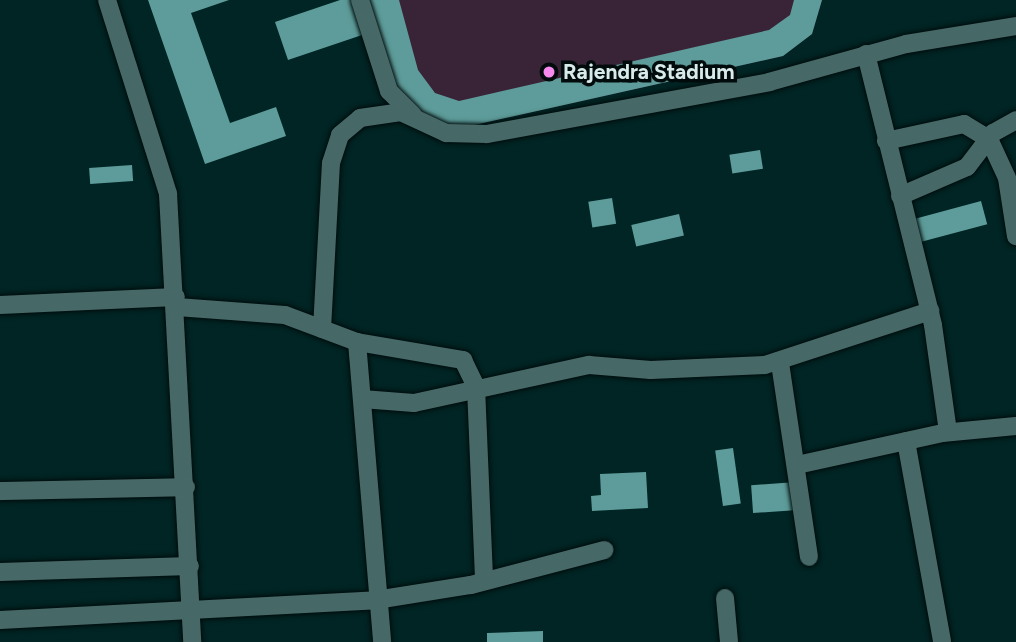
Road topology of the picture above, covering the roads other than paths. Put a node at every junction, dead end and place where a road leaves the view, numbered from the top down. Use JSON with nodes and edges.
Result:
{"nodes":[{"id":1,"x":107,"y":0,"type":"edge"},
{"id":2,"x":360,"y":0,"type":"edge"},
{"id":3,"x":1016,"y":26,"type":"edge"},
{"id":4,"x":866,"y":54,"type":"junction"},
{"id":5,"x":1016,"y":120,"type":"edge"},
{"id":6,"x":430,"y":127,"type":"junction"},
{"id":7,"x":989,"y":139,"type":"junction"},
{"id":8,"x":886,"y":141,"type":"junction"},
{"id":9,"x":900,"y":195,"type":"junction"},
{"id":10,"x":1016,"y":236,"type":"edge"},
{"id":11,"x":177,"y":302,"type":"junction"},
{"id":12,"x":0,"y":305,"type":"edge"},
{"id":13,"x":930,"y":311,"type":"junction"},
{"id":14,"x":321,"y":329,"type":"junction"},
{"id":15,"x":357,"y":342,"type":"junction"},
{"id":16,"x":780,"y":363,"type":"junction"},
{"id":17,"x":476,"y":387,"type":"junction"},
{"id":18,"x":362,"y":399,"type":"junction"},
{"id":19,"x":1016,"y":426,"type":"edge"},
{"id":20,"x":948,"y":432,"type":"junction"},
{"id":21,"x":906,"y":441,"type":"junction"},
{"id":22,"x":797,"y":465,"type":"junction"},
{"id":23,"x":186,"y":487,"type":"junction"},
{"id":24,"x":0,"y":491,"type":"edge"},
{"id":25,"x":604,"y":550,"type":"dead end"},
{"id":26,"x":809,"y":557,"type":"dead end"},
{"id":27,"x":190,"y":566,"type":"junction"},
{"id":28,"x":0,"y":572,"type":"edge"},
{"id":29,"x":484,"y":581,"type":"junction"},
{"id":30,"x":725,"y":598,"type":"dead end"},
{"id":31,"x":376,"y":600,"type":"junction"},
{"id":32,"x":190,"y":613,"type":"junction"},
{"id":33,"x":0,"y":620,"type":"edge"},
{"id":34,"x":191,"y":642,"type":"edge"},
{"id":35,"x":382,"y":642,"type":"edge"},
{"id":36,"x":729,"y":642,"type":"edge"},
{"id":37,"x":942,"y":642,"type":"edge"}],
"edges":[{"from":1,"to":11,"type":"street"},
{"from":2,"to":6,"type":"street"},
{"from":3,"to":4,"type":"street"},
{"from":4,"to":6,"type":"street"},
{"from":4,"to":8,"type":"street"},
{"from":5,"to":7,"type":"street"},
{"from":6,"to":14,"type":"street"},
{"from":7,"to":8,"type":"street"},
{"from":7,"to":9,"type":"street"},
{"from":7,"to":10,"type":"street"},
{"from":8,"to":9,"type":"street"},
{"from":9,"to":13,"type":"street"},
{"from":11,"to":12,"type":"street"},
{"from":11,"to":14,"type":"street"},
{"from":11,"to":23,"type":"street"},
{"from":13,"to":16,"type":"street"},
{"from":13,"to":20,"type":"street"},
{"from":14,"to":15,"type":"street"},
{"from":15,"to":17,"type":"street"},
{"from":15,"to":18,"type":"street"},
{"from":16,"to":17,"type":"street"},
{"from":16,"to":22,"type":"street"},
{"from":17,"to":18,"type":"street"},
{"from":17,"to":29,"type":"street"},
{"from":18,"to":31,"type":"street"},
{"from":19,"to":20,"type":"street"},
{"from":20,"to":21,"type":"street"},
{"from":21,"to":22,"type":"street"},
{"from":21,"to":37,"type":"street"},
{"from":22,"to":26,"type":"street"},
{"from":23,"to":24,"type":"street"},
{"from":23,"to":27,"type":"street"},
{"from":25,"to":29,"type":"street"},
{"from":27,"to":28,"type":"street"},
{"from":27,"to":32,"type":"street"},
{"from":29,"to":31,"type":"street"},
{"from":30,"to":36,"type":"street"},
{"from":31,"to":32,"type":"street"},
{"from":31,"to":35,"type":"street"},
{"from":32,"to":33,"type":"street"},
{"from":32,"to":34,"type":"street"}]}
